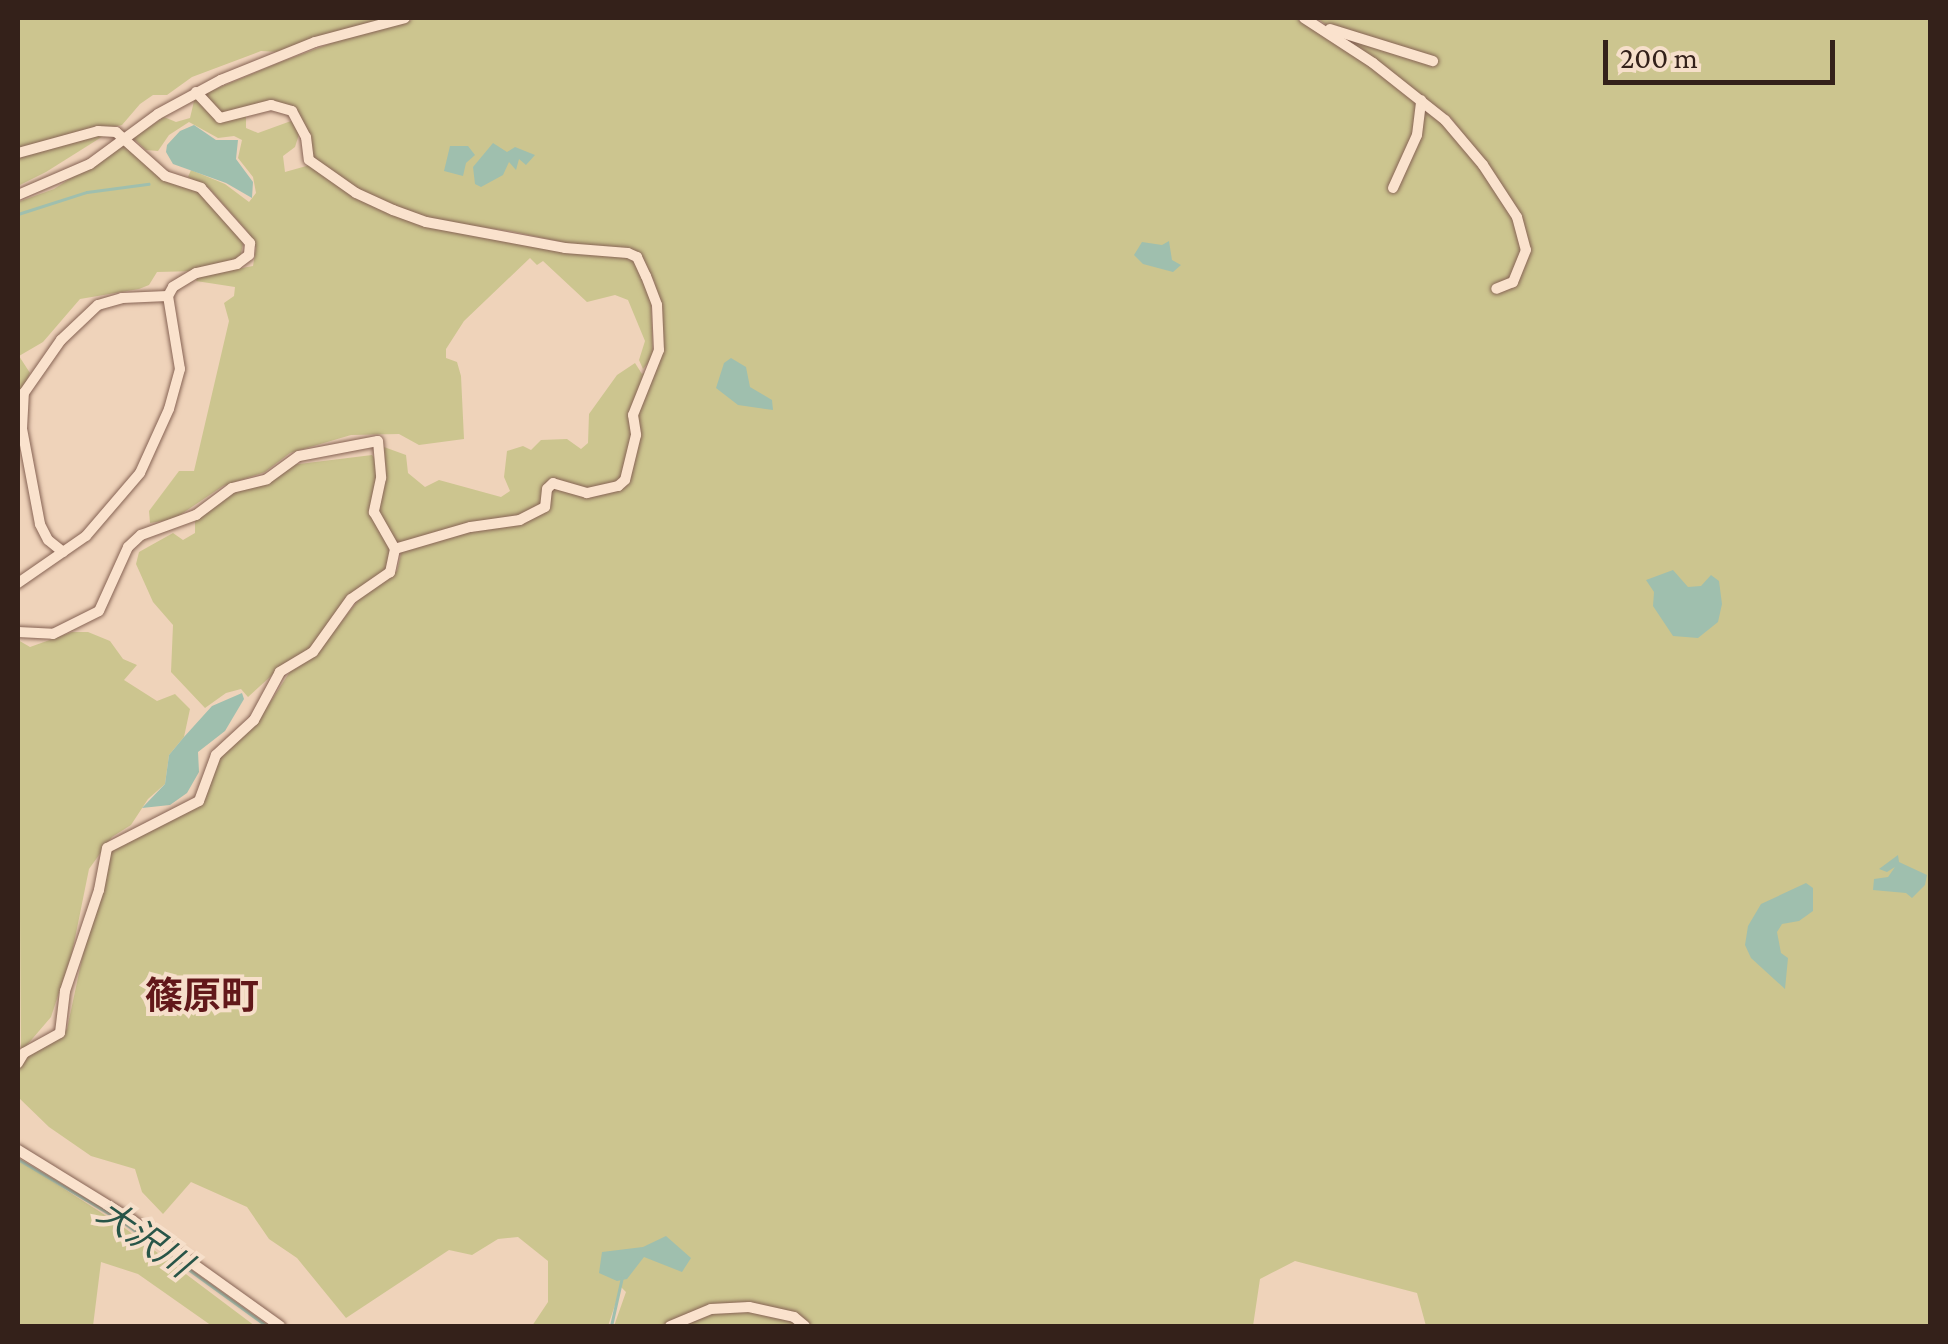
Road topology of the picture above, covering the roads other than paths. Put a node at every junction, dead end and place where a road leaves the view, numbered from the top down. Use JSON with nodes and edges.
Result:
{"nodes":[{"id":1,"x":404,"y":18,"type":"edge"},
{"id":2,"x":1304,"y":18,"type":"edge"},
{"id":3,"x":1319,"y":26,"type":"junction"},
{"id":4,"x":1433,"y":61,"type":"dead end"},
{"id":5,"x":196,"y":92,"type":"junction"},
{"id":6,"x":1420,"y":99,"type":"junction"},
{"id":7,"x":122,"y":138,"type":"junction"},
{"id":8,"x":18,"y":154,"type":"edge"},
{"id":9,"x":1393,"y":188,"type":"dead end"},
{"id":10,"x":18,"y":195,"type":"edge"},
{"id":11,"x":1496,"y":289,"type":"dead end"},
{"id":12,"x":168,"y":296,"type":"junction"},
{"id":13,"x":395,"y":549,"type":"junction"},
{"id":14,"x":63,"y":552,"type":"junction"},
{"id":15,"x":18,"y":583,"type":"edge"},
{"id":16,"x":18,"y":632,"type":"edge"},
{"id":17,"x":18,"y":1062,"type":"edge"},
{"id":18,"x":18,"y":1150,"type":"edge"},
{"id":19,"x":280,"y":1326,"type":"edge"},
{"id":20,"x":670,"y":1326,"type":"edge"},
{"id":21,"x":805,"y":1326,"type":"edge"}],
"edges":[{"from":1,"to":5,"type":"street"},
{"from":2,"to":3,"type":"street"},
{"from":3,"to":4,"type":"street"},
{"from":3,"to":6,"type":"street"},
{"from":5,"to":7,"type":"street"},
{"from":5,"to":13,"type":"street"},
{"from":6,"to":9,"type":"street"},
{"from":6,"to":11,"type":"street"},
{"from":7,"to":8,"type":"street"},
{"from":7,"to":10,"type":"street"},
{"from":7,"to":12,"type":"street"},
{"from":12,"to":14,"type":"street"},
{"from":12,"to":14,"type":"street"},
{"from":13,"to":16,"type":"street"},
{"from":13,"to":17,"type":"street"},
{"from":14,"to":15,"type":"street"},
{"from":18,"to":19,"type":"street"},
{"from":20,"to":21,"type":"street"}]}
